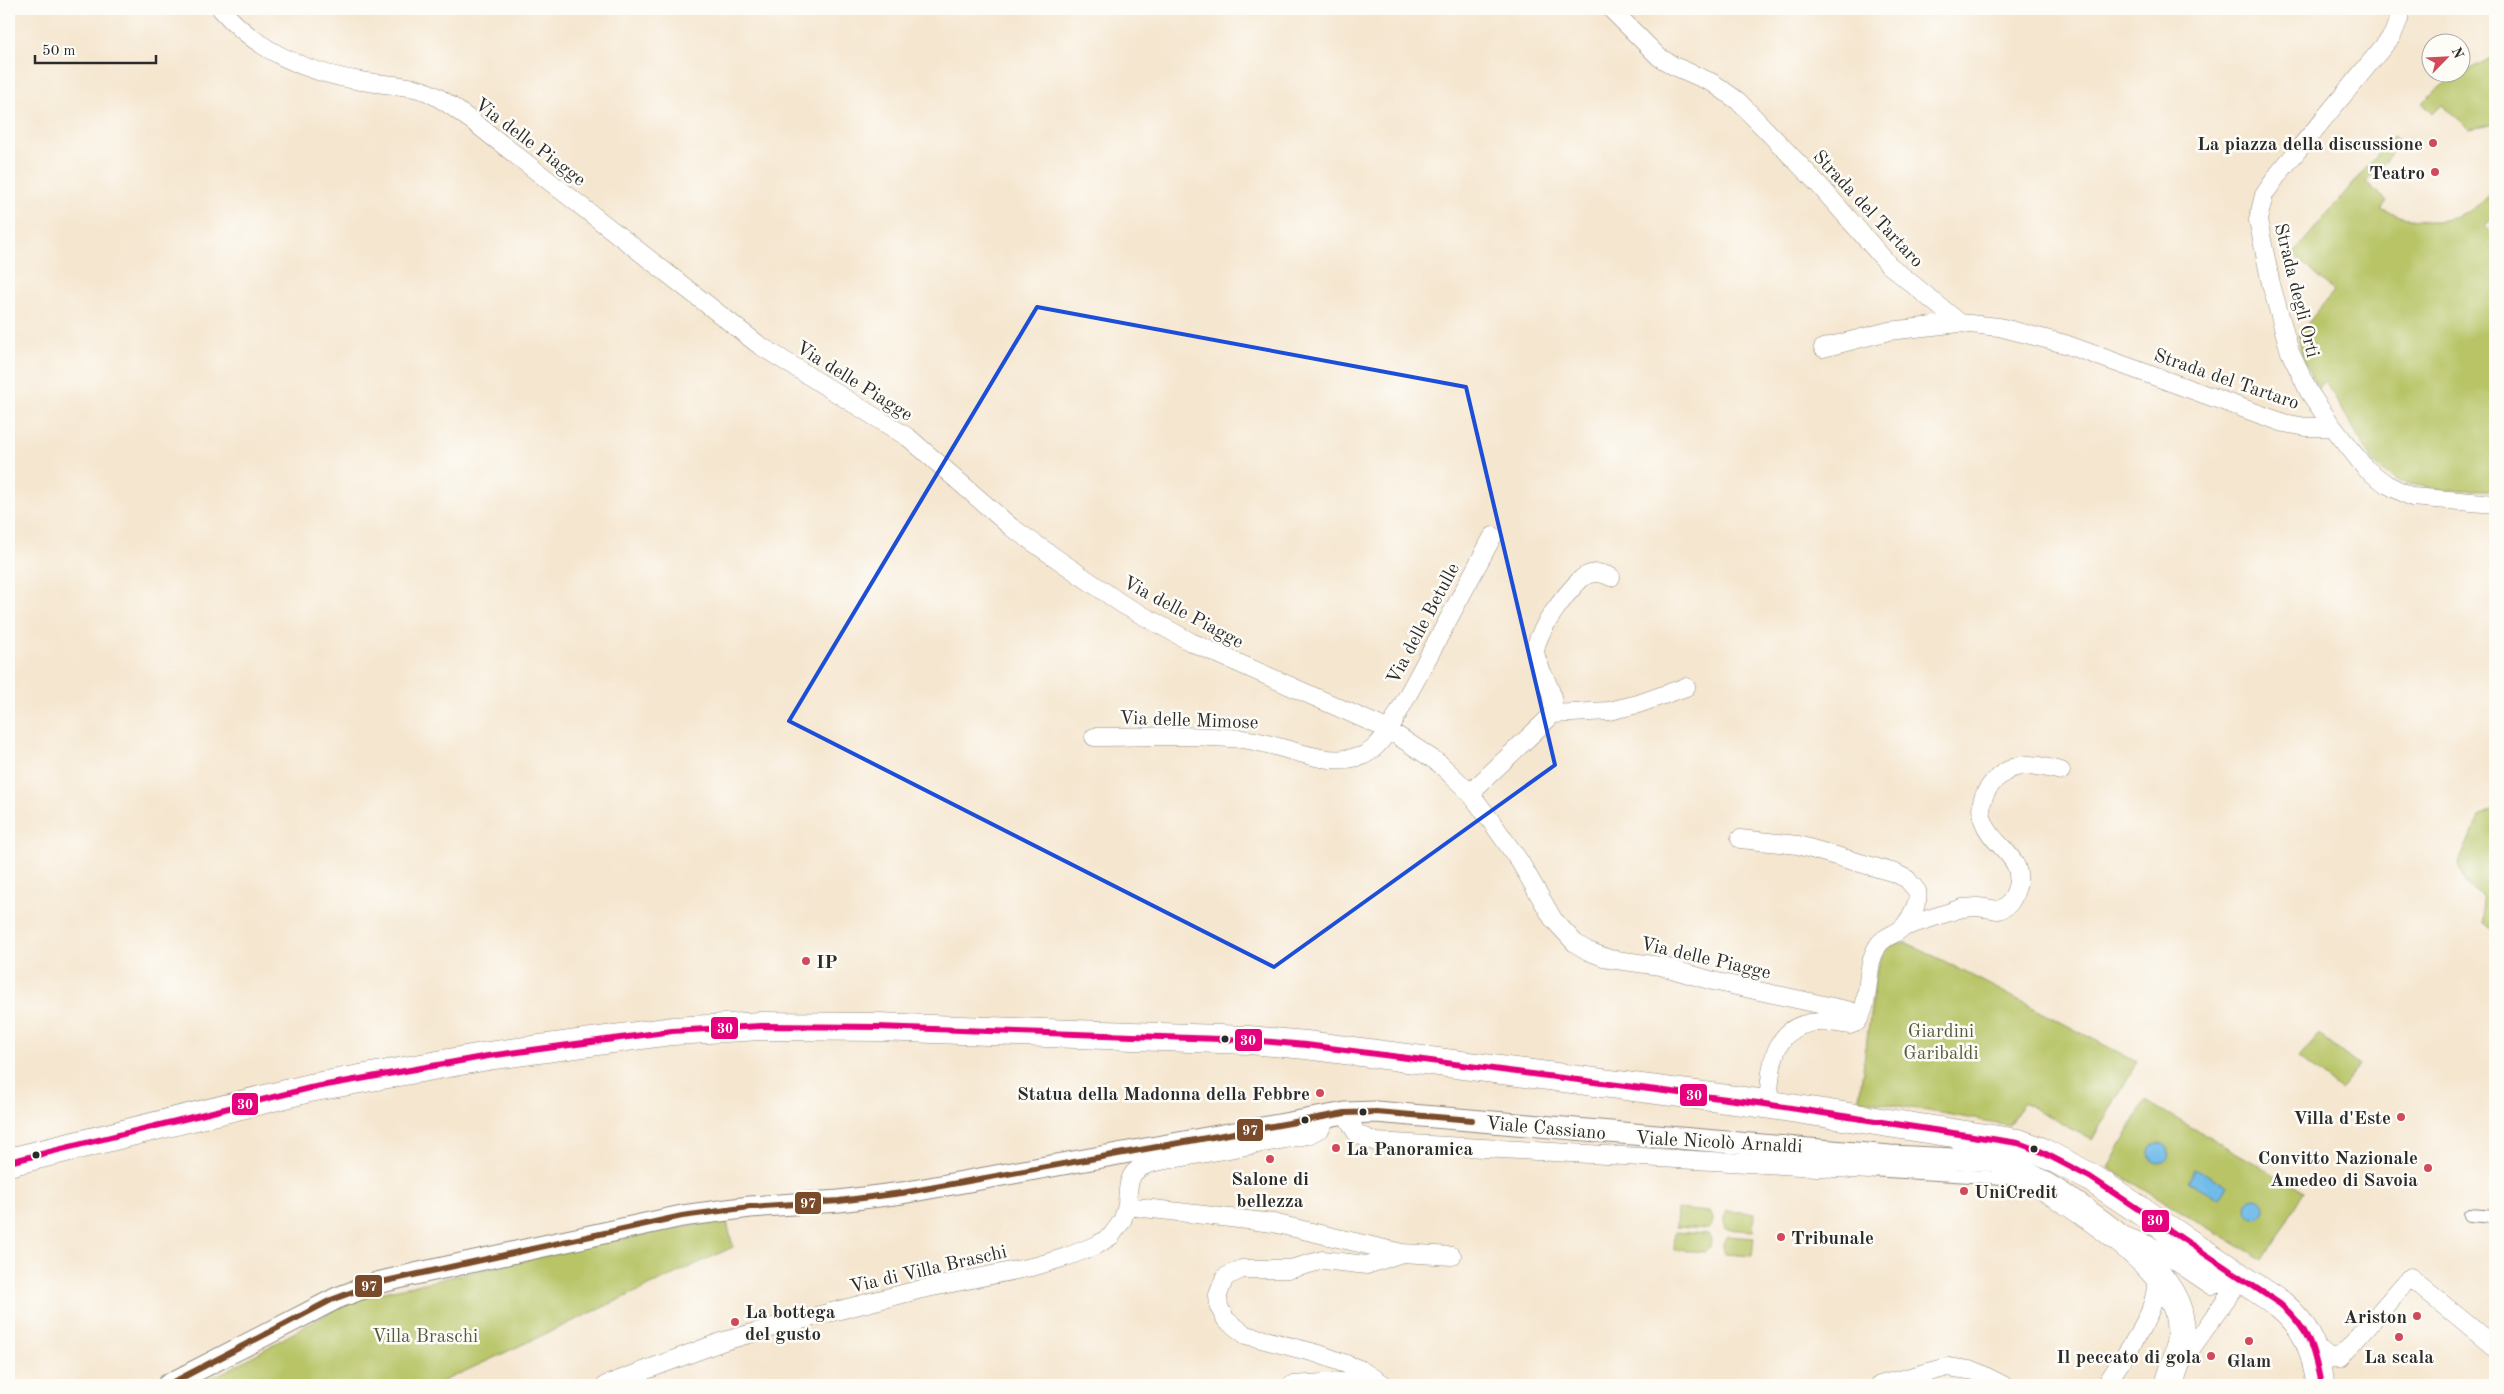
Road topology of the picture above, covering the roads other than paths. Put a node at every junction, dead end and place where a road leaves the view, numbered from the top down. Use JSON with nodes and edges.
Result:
{"nodes":[{"id":1,"x":221,"y":9,"type":"edge"},
{"id":2,"x":1611,"y":9,"type":"edge"},
{"id":3,"x":2400,"y":9,"type":"edge"},
{"id":4,"x":1960,"y":324,"type":"junction"},
{"id":5,"x":1823,"y":348,"type":"dead end"},
{"id":6,"x":2332,"y":427,"type":"junction"},
{"id":7,"x":2495,"y":504,"type":"edge"},
{"id":8,"x":1493,"y":536,"type":"dead end"},
{"id":9,"x":1611,"y":577,"type":"dead end"},
{"id":10,"x":1686,"y":687,"type":"dead end"},
{"id":11,"x":1553,"y":714,"type":"junction"},
{"id":12,"x":1389,"y":730,"type":"junction"},
{"id":13,"x":1094,"y":737,"type":"dead end"},
{"id":14,"x":2061,"y":771,"type":"dead end"},
{"id":15,"x":1470,"y":794,"type":"junction"},
{"id":16,"x":1740,"y":839,"type":"dead end"},
{"id":17,"x":1904,"y":927,"type":"junction"},
{"id":18,"x":1857,"y":1022,"type":"junction"},
{"id":19,"x":1763,"y":1104,"type":"junction"},
{"id":20,"x":1336,"y":1114,"type":"junction"},
{"id":21,"x":1948,"y":1132,"type":"junction"},
{"id":22,"x":1890,"y":1156,"type":"junction"},
{"id":23,"x":9,"y":1162,"type":"edge"},
{"id":24,"x":2004,"y":1162,"type":"junction"},
{"id":25,"x":1870,"y":1170,"type":"junction"},
{"id":26,"x":2080,"y":1171,"type":"junction"},
{"id":27,"x":2033,"y":1180,"type":"junction"},
{"id":28,"x":1127,"y":1206,"type":"junction"},
{"id":29,"x":2087,"y":1215,"type":"junction"},
{"id":30,"x":2470,"y":1215,"type":"dead end"},
{"id":31,"x":2495,"y":1217,"type":"edge"},
{"id":32,"x":2110,"y":1231,"type":"junction"},
{"id":33,"x":1402,"y":1253,"type":"junction"},
{"id":34,"x":1452,"y":1256,"type":"dead end"},
{"id":35,"x":2234,"y":1274,"type":"junction"},
{"id":36,"x":2164,"y":1297,"type":"junction"},
{"id":37,"x":2310,"y":1342,"type":"junction"},
{"id":38,"x":2495,"y":1347,"type":"edge"},
{"id":39,"x":2170,"y":1381,"type":"edge"},
{"id":40,"x":168,"y":1385,"type":"edge"},
{"id":41,"x":606,"y":1385,"type":"edge"},
{"id":42,"x":1292,"y":1385,"type":"edge"},
{"id":43,"x":1370,"y":1385,"type":"edge"},
{"id":44,"x":1385,"y":1385,"type":"edge"},
{"id":45,"x":1880,"y":1385,"type":"edge"},
{"id":46,"x":2003,"y":1385,"type":"edge"},
{"id":47,"x":2106,"y":1385,"type":"edge"},
{"id":48,"x":2321,"y":1385,"type":"edge"}],
"edges":[{"from":1,"to":12,"type":"street","name":"Via delle Piagge"},
{"from":2,"to":4,"type":"street","name":"Strada del Tartaro"},
{"from":3,"to":6,"type":"street","name":"Strada degli Orti"},
{"from":4,"to":5,"type":"street"},
{"from":4,"to":6,"type":"street","name":"Strada del Tartaro"},
{"from":6,"to":7,"type":"street","name":"Strada degli Orti"},
{"from":8,"to":12,"type":"street","name":"Via delle Betulle"},
{"from":9,"to":11,"type":"street"},
{"from":10,"to":11,"type":"street"},
{"from":11,"to":15,"type":"street"},
{"from":12,"to":13,"type":"street","name":"Via delle Mimose"},
{"from":12,"to":15,"type":"street","name":"Via delle Piagge"},
{"from":14,"to":17,"type":"street"},
{"from":15,"to":18,"type":"street","name":"Via delle Piagge"},
{"from":16,"to":17,"type":"street"},
{"from":17,"to":18,"type":"street"},
{"from":18,"to":19,"type":"street"},
{"from":19,"to":21,"type":"main road"},
{"from":19,"to":23,"type":"main road"},
{"from":20,"to":22,"type":"street","name":"Viale Cassiano"},
{"from":20,"to":25,"type":"street","name":"Viale Nicolò Arnaldi"},
{"from":20,"to":28,"type":"street"},
{"from":20,"to":40,"type":"street","name":"Viale Cassiano"},
{"from":21,"to":24,"type":"main road"},
{"from":21,"to":26,"type":"main road"},
{"from":22,"to":24,"type":"street","name":"Viale Cassiano"},
{"from":22,"to":25,"type":"street"},
{"from":24,"to":26,"type":"main road"},
{"from":24,"to":27,"type":"main road"},
{"from":25,"to":27,"type":"street"},
{"from":26,"to":29,"type":"main road"},
{"from":26,"to":35,"type":"main road"},
{"from":27,"to":29,"type":"main road"},
{"from":28,"to":33,"type":"street"},
{"from":28,"to":41,"type":"street","name":"Via di Villa Braschi"},
{"from":29,"to":32,"type":"main road"},
{"from":30,"to":31,"type":"street"},
{"from":32,"to":35,"type":"street"},
{"from":32,"to":36,"type":"main road"},
{"from":33,"to":34,"type":"street"},
{"from":33,"to":44,"type":"street"},
{"from":35,"to":37,"type":"main road"},
{"from":35,"to":39,"type":"street"},
{"from":36,"to":39,"type":"main road"},
{"from":36,"to":47,"type":"street"},
{"from":37,"to":38,"type":"street"},
{"from":37,"to":48,"type":"main road"},
{"from":42,"to":43,"type":"street"},
{"from":45,"to":46,"type":"street"}]}
